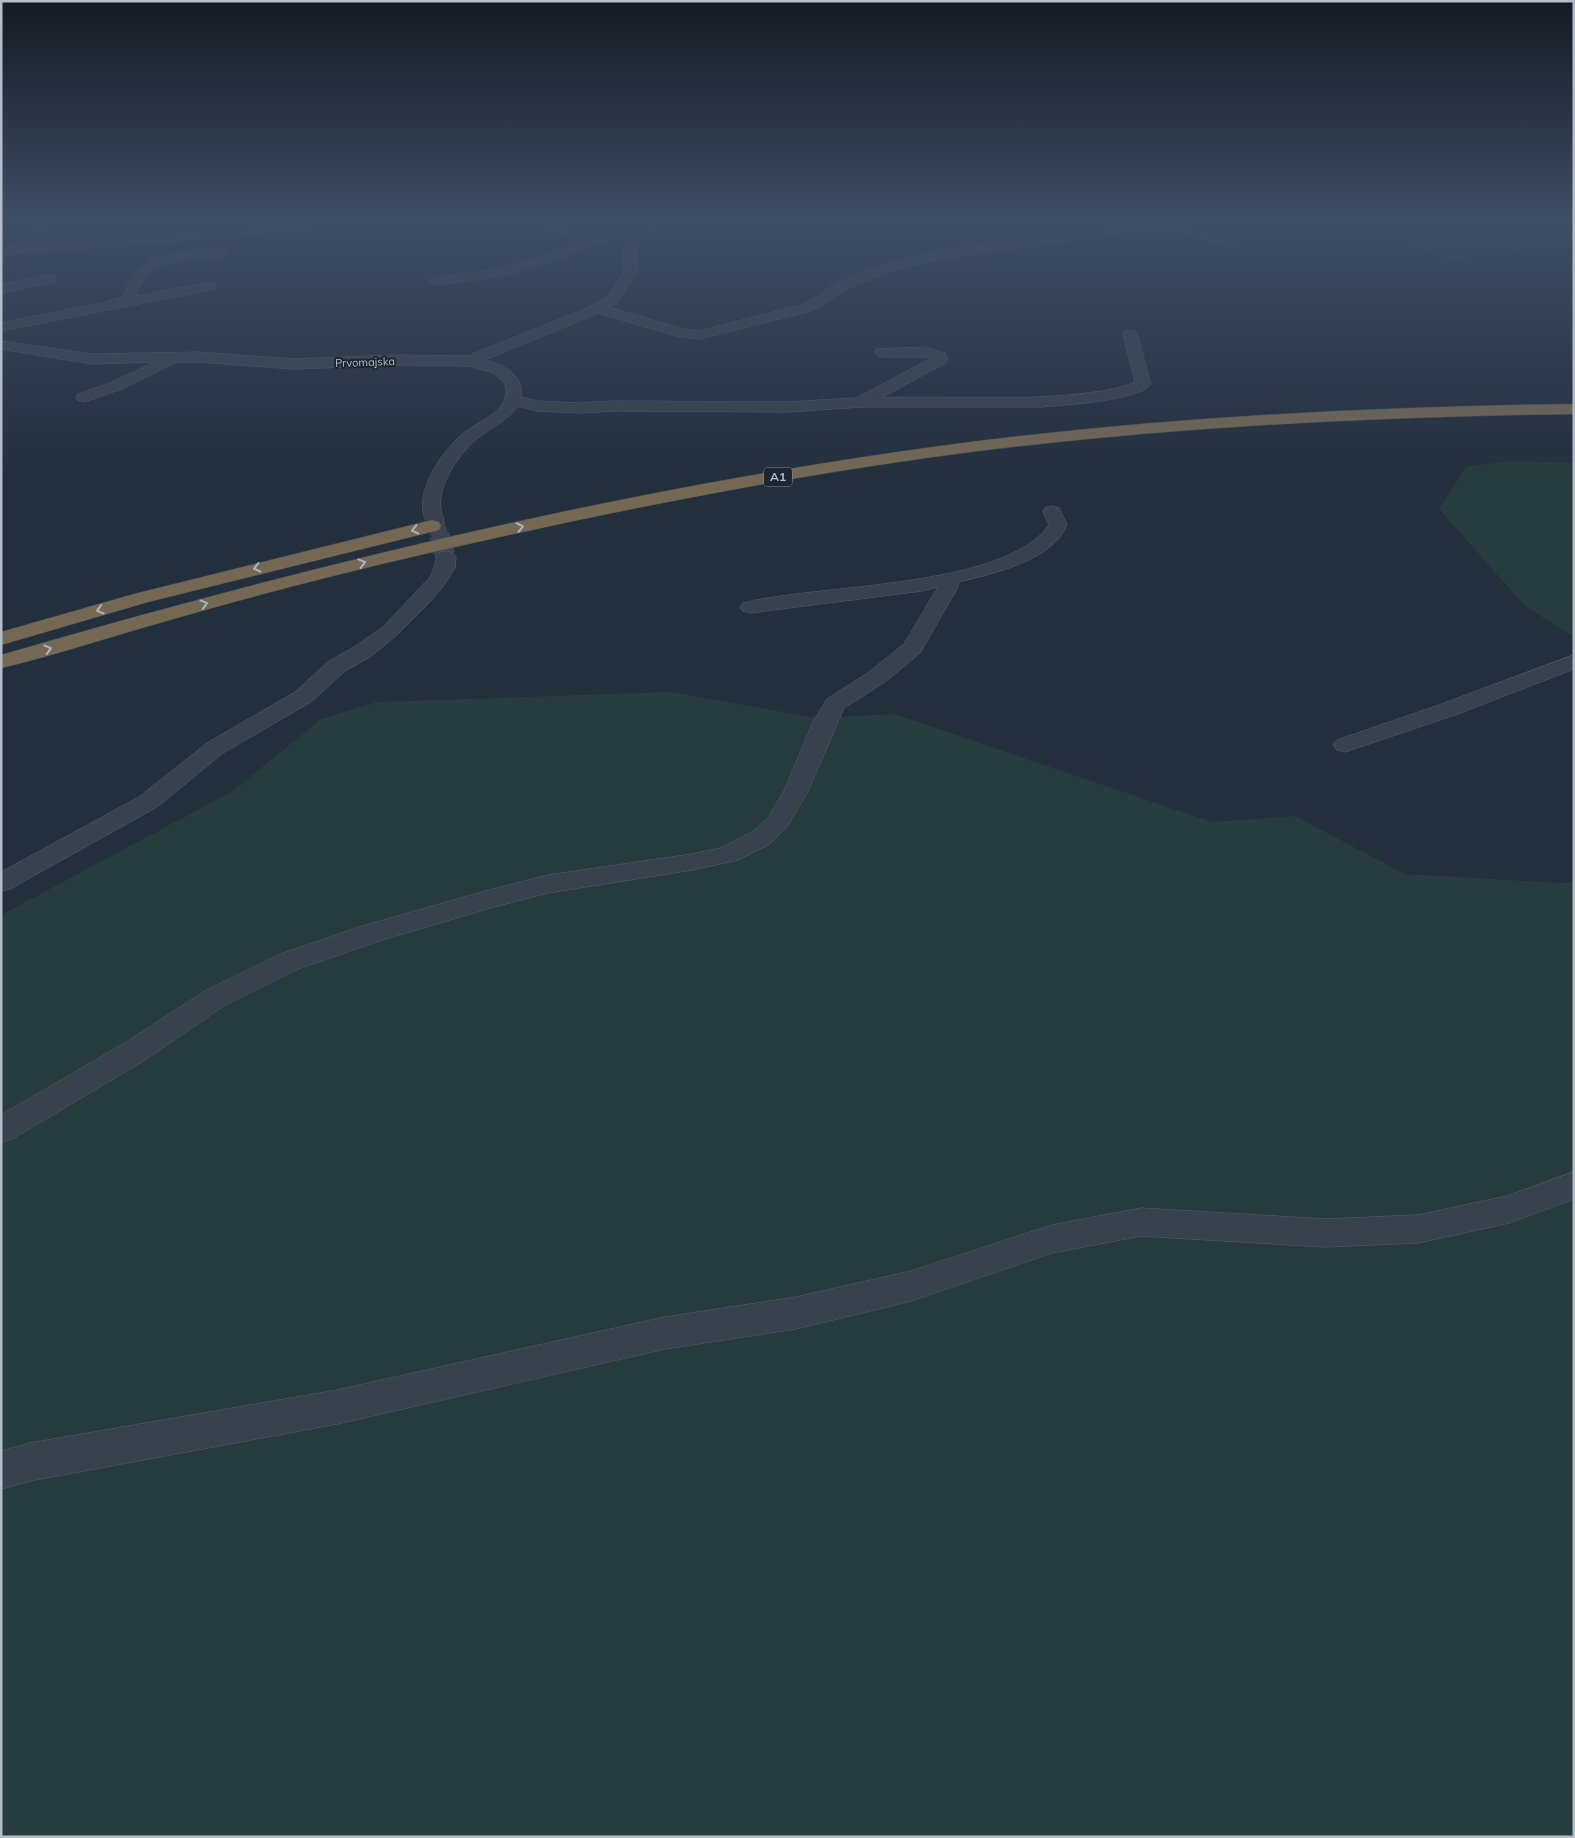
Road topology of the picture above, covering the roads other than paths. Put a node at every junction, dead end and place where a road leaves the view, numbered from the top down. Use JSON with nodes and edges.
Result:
{"nodes":[{"id":1,"x":116,"y":303,"type":"edge"},
{"id":2,"x":122,"y":303,"type":"edge"},
{"id":3,"x":605,"y":303,"type":"edge"},
{"id":4,"x":817,"y":303,"type":"edge"},
{"id":5,"x":110,"y":305,"type":"junction"},
{"id":6,"x":596,"y":308,"type":"junction"},
{"id":7,"x":1,"y":327,"type":"edge"},
{"id":8,"x":1130,"y":334,"type":"dead end"},
{"id":9,"x":1,"y":346,"type":"edge"},
{"id":10,"x":882,"y":352,"type":"dead end"},
{"id":11,"x":178,"y":357,"type":"junction"},
{"id":12,"x":470,"y":362,"type":"junction"},
{"id":13,"x":1574,"y":394,"type":"edge"},
{"id":14,"x":84,"y":397,"type":"dead end"},
{"id":15,"x":513,"y":400,"type":"junction"},
{"id":16,"x":859,"y":403,"type":"junction"},
{"id":17,"x":1574,"y":409,"type":"edge"},
{"id":18,"x":807,"y":455,"type":"dead end"},
{"id":19,"x":1052,"y":512,"type":"dead end"},
{"id":20,"x":441,"y":522,"type":"joint"},
{"id":21,"x":446,"y":557,"type":"tunnel mouth"},
{"id":22,"x":948,"y":580,"type":"junction"},
{"id":23,"x":750,"y":607,"type":"dead end"},
{"id":24,"x":1,"y":639,"type":"edge"},
{"id":25,"x":1574,"y":661,"type":"edge"},
{"id":26,"x":1,"y":662,"type":"edge"},
{"id":27,"x":1345,"y":745,"type":"dead end"},
{"id":28,"x":1,"y":883,"type":"edge"},
{"id":29,"x":1,"y":1130,"type":"edge"},
{"id":30,"x":1574,"y":1185,"type":"edge"},
{"id":31,"x":1,"y":1470,"type":"edge"}],
"edges":[{"from":1,"to":5,"type":"street"},
{"from":2,"to":5,"type":"street"},
{"from":3,"to":6,"type":"street","name":"Prvomajska"},
{"from":4,"to":6,"type":"street"},
{"from":5,"to":7,"type":"street"},
{"from":6,"to":12,"type":"street","name":"Prvomajska"},
{"from":8,"to":16,"type":"street"},
{"from":9,"to":11,"type":"street","name":"Prvomajska"},
{"from":10,"to":16,"type":"street"},
{"from":11,"to":12,"type":"street","name":"Prvomajska"},
{"from":11,"to":14,"type":"street"},
{"from":12,"to":15,"type":"street"},
{"from":13,"to":18,"type":"highway","number":"A1"},
{"from":15,"to":16,"type":"street"},
{"from":15,"to":20,"type":"street"},
{"from":26,"to":17,"type":"highway","number":"A1","one_way":true},
{"from":19,"to":22,"type":"street"},
{"from":20,"to":24,"type":"highway","one_way":true},
{"from":21,"to":28,"type":"street"},
{"from":22,"to":23,"type":"street"},
{"from":22,"to":29,"type":"street"},
{"from":25,"to":27,"type":"street"},
{"from":30,"to":31,"type":"street"}]}
